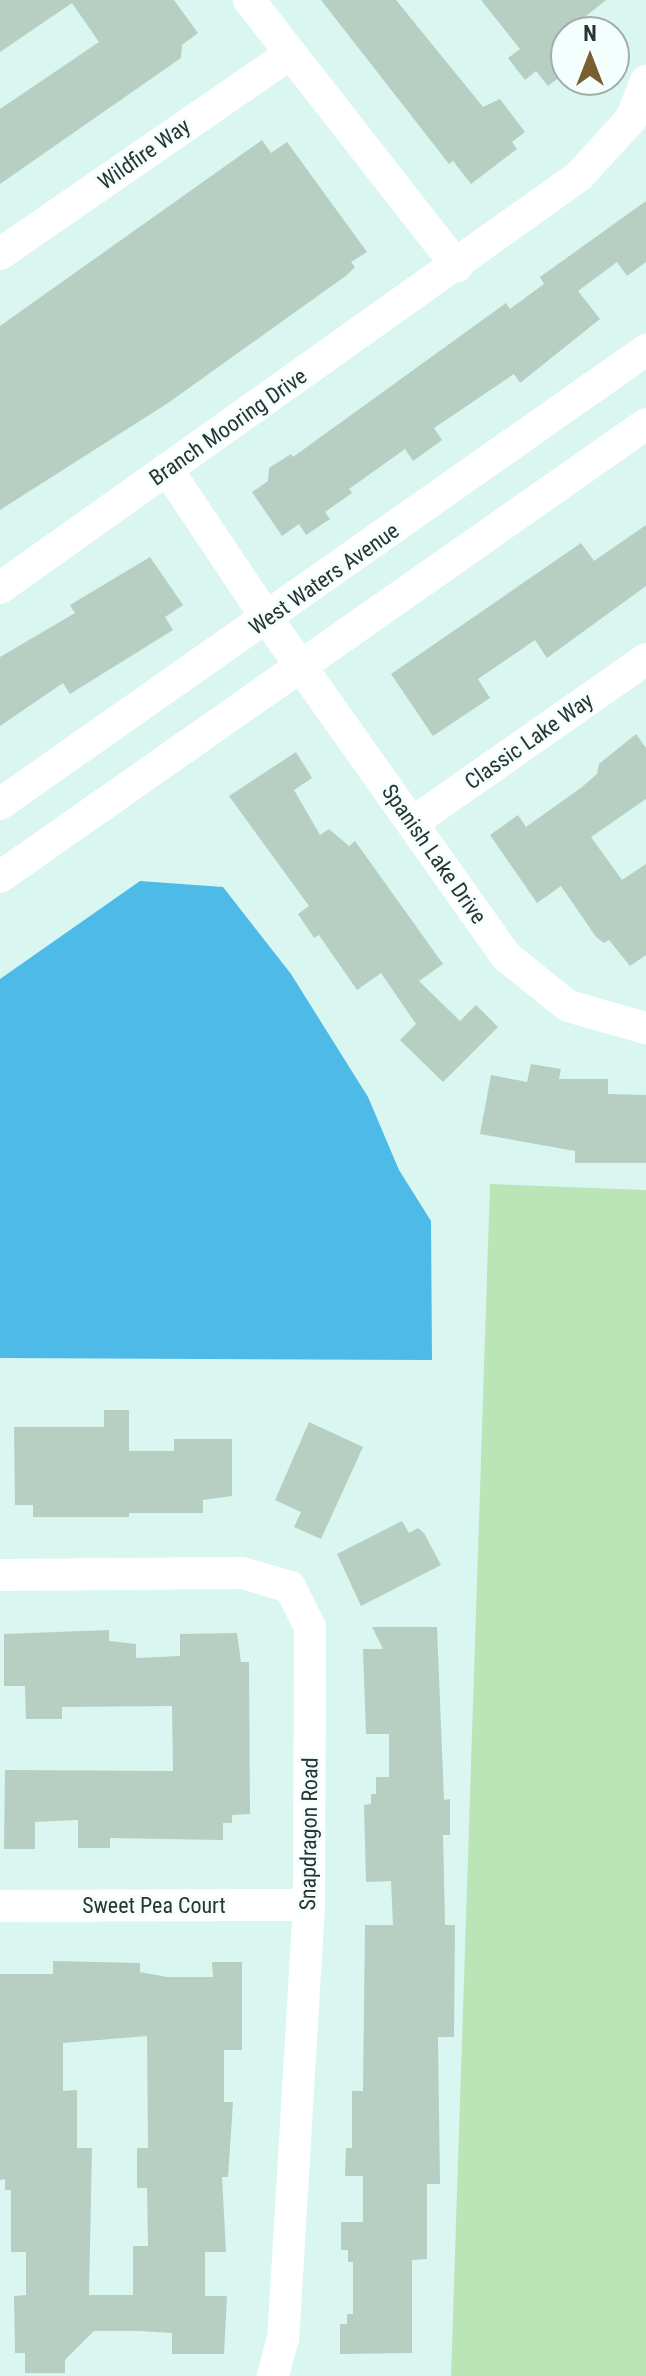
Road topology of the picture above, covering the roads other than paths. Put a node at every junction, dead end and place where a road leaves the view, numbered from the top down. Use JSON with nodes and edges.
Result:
{"nodes":[{"id":1,"x":249,"y":0,"type":"edge"},
{"id":2,"x":288,"y":55,"type":"junction"},
{"id":3,"x":646,"y":81,"type":"edge"},
{"id":4,"x":0,"y":254,"type":"edge"},
{"id":5,"x":457,"y":266,"type":"junction"},
{"id":6,"x":646,"y":350,"type":"edge"},
{"id":7,"x":646,"y":424,"type":"edge"},
{"id":8,"x":167,"y":469,"type":"junction"},
{"id":9,"x":0,"y":588,"type":"edge"},
{"id":10,"x":268,"y":620,"type":"junction"},
{"id":11,"x":646,"y":659,"type":"edge"},
{"id":12,"x":299,"y":665,"type":"junction"},
{"id":13,"x":0,"y":804,"type":"edge"},
{"id":14,"x":412,"y":823,"type":"junction"},
{"id":15,"x":0,"y":877,"type":"edge"},
{"id":16,"x":646,"y":1028,"type":"edge"},
{"id":17,"x":0,"y":1575,"type":"edge"},
{"id":18,"x":309,"y":1905,"type":"junction"},
{"id":19,"x":0,"y":1906,"type":"edge"},
{"id":20,"x":273,"y":2376,"type":"edge"}],
"edges":[{"from":1,"to":2,"type":"street"},
{"from":2,"to":4,"type":"street","name":"Wildfire Way"},
{"from":2,"to":5,"type":"street"},
{"from":3,"to":5,"type":"street","name":"Branch Mooring Drive"},
{"from":5,"to":8,"type":"street","name":"Branch Mooring Drive"},
{"from":6,"to":10,"type":"street","name":"West Waters Avenue"},
{"from":7,"to":12,"type":"street"},
{"from":8,"to":9,"type":"street","name":"Branch Mooring Drive"},
{"from":8,"to":10,"type":"street","name":"Spanish Lake Drive"},
{"from":10,"to":12,"type":"street","name":"Spanish Lake Drive"},
{"from":10,"to":13,"type":"street","name":"West Waters Avenue"},
{"from":11,"to":14,"type":"street","name":"Classic Lake Way"},
{"from":12,"to":14,"type":"street","name":"Spanish Lake Drive"},
{"from":12,"to":15,"type":"street"},
{"from":14,"to":16,"type":"street","name":"Spanish Lake Drive"},
{"from":17,"to":18,"type":"street","name":"Snapdragon Road"},
{"from":18,"to":19,"type":"street","name":"Sweet Pea Court"},
{"from":18,"to":20,"type":"street","name":"Snapdragon Road"}]}
